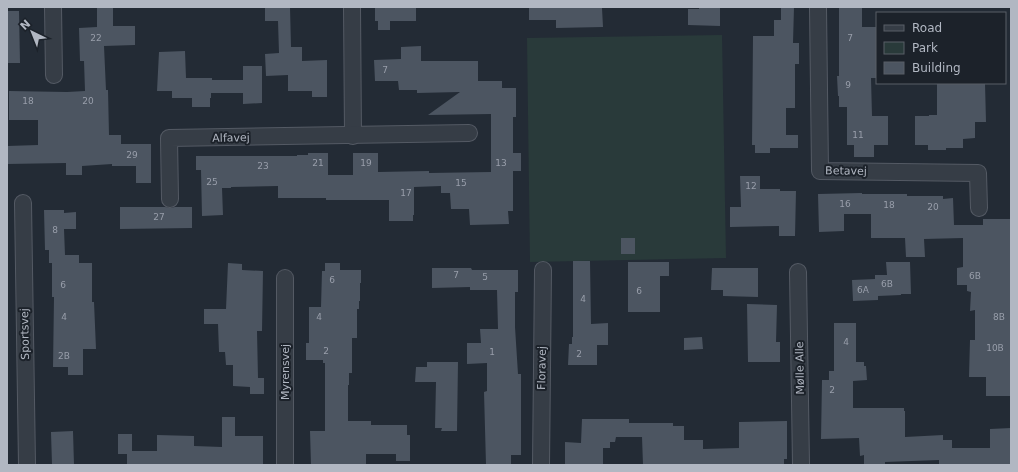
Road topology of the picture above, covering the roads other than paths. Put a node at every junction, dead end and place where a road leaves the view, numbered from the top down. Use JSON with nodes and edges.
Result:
{"nodes":[{"id":1,"x":53,"y":7,"type":"edge"},
{"id":2,"x":352,"y":7,"type":"edge"},
{"id":3,"x":818,"y":7,"type":"edge"},
{"id":4,"x":54,"y":75,"type":"dead end"},
{"id":5,"x":469,"y":133,"type":"dead end"},
{"id":6,"x":353,"y":136,"type":"junction"},
{"id":7,"x":170,"y":199,"type":"dead end"},
{"id":8,"x":23,"y":203,"type":"dead end"},
{"id":9,"x":979,"y":208,"type":"dead end"},
{"id":10,"x":543,"y":270,"type":"dead end"},
{"id":11,"x":798,"y":272,"type":"dead end"},
{"id":12,"x":285,"y":278,"type":"dead end"},
{"id":13,"x":26,"y":465,"type":"edge"},
{"id":14,"x":285,"y":465,"type":"edge"},
{"id":15,"x":541,"y":465,"type":"edge"},
{"id":16,"x":802,"y":465,"type":"edge"}],
"edges":[{"from":1,"to":4,"type":"street"},
{"from":2,"to":6,"type":"street"},
{"from":3,"to":9,"type":"street","name":"Betavej"},
{"from":5,"to":6,"type":"street","name":"Alfavej"},
{"from":6,"to":7,"type":"street","name":"Alfavej"},
{"from":8,"to":13,"type":"street","name":"Sportsvej"},
{"from":10,"to":15,"type":"street","name":"Floravej"},
{"from":11,"to":16,"type":"street","name":"Mølle Alle"},
{"from":12,"to":14,"type":"street","name":"Myrensvej"}]}
